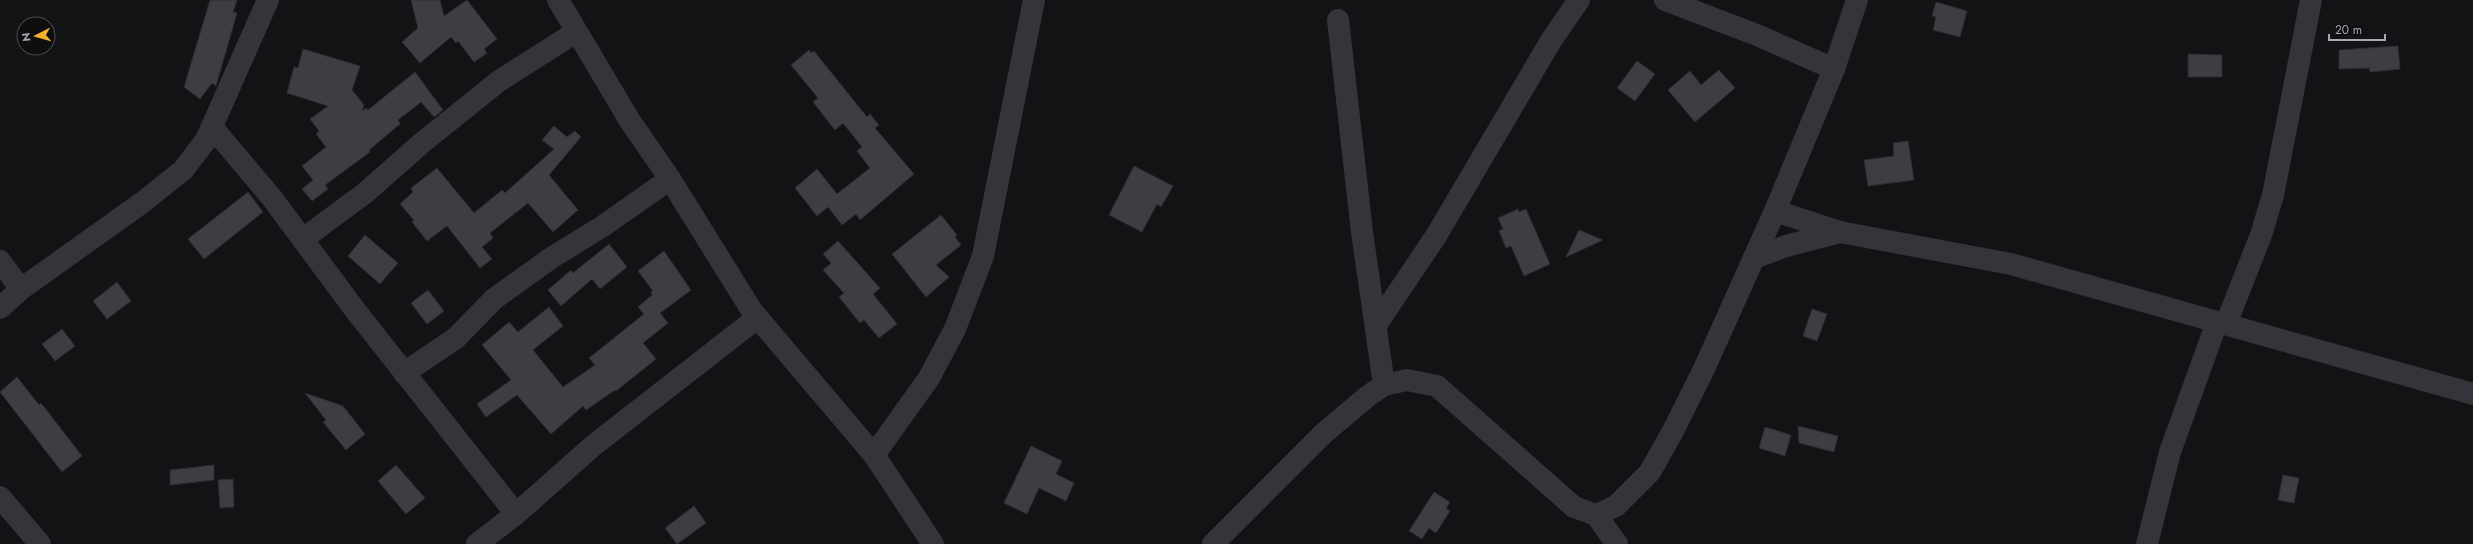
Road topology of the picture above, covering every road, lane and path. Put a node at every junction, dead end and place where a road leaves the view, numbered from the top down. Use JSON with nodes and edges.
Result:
{"nodes":[{"id":1,"x":268,"y":0,"type":"edge"},
{"id":2,"x":558,"y":0,"type":"edge"},
{"id":3,"x":1034,"y":0,"type":"edge"},
{"id":4,"x":1579,"y":0,"type":"edge"},
{"id":5,"x":1665,"y":0,"type":"edge"},
{"id":6,"x":1857,"y":0,"type":"edge"},
{"id":7,"x":2311,"y":0,"type":"edge"},
{"id":8,"x":1338,"y":20,"type":"dead end"},
{"id":9,"x":576,"y":32,"type":"junction"},
{"id":10,"x":1834,"y":68,"type":"junction"},
{"id":11,"x":212,"y":127,"type":"junction"},
{"id":12,"x":670,"y":179,"type":"junction"},
{"id":13,"x":1775,"y":211,"type":"junction"},
{"id":14,"x":1840,"y":232,"type":"junction"},
{"id":15,"x":303,"y":239,"type":"junction"},
{"id":16,"x":1754,"y":258,"type":"junction"},
{"id":17,"x":0,"y":261,"type":"edge"},
{"id":18,"x":22,"y":289,"type":"junction"},
{"id":19,"x":0,"y":308,"type":"edge"},
{"id":20,"x":758,"y":318,"type":"junction"},
{"id":21,"x":2222,"y":323,"type":"junction"},
{"id":22,"x":1376,"y":325,"type":"junction"},
{"id":23,"x":404,"y":373,"type":"junction"},
{"id":24,"x":1384,"y":385,"type":"junction"},
{"id":25,"x":2473,"y":394,"type":"edge"},
{"id":26,"x":874,"y":455,"type":"junction"},
{"id":27,"x":0,"y":497,"type":"edge"},
{"id":28,"x":516,"y":514,"type":"junction"},
{"id":29,"x":1596,"y":515,"type":"junction"},
{"id":30,"x":40,"y":544,"type":"edge"},
{"id":31,"x":477,"y":544,"type":"edge"},
{"id":32,"x":932,"y":544,"type":"edge"},
{"id":33,"x":1213,"y":544,"type":"edge"},
{"id":34,"x":1617,"y":544,"type":"edge"},
{"id":35,"x":2147,"y":544,"type":"edge"}],
"edges":[{"from":1,"to":11,"type":"street"},
{"from":2,"to":9,"type":"street"},
{"from":3,"to":26,"type":"street"},
{"from":4,"to":22,"type":"street"},
{"from":5,"to":10,"type":"street"},
{"from":6,"to":10,"type":"street"},
{"from":7,"to":21,"type":"street"},
{"from":8,"to":22,"type":"street"},
{"from":9,"to":12,"type":"street"},
{"from":9,"to":15,"type":"street"},
{"from":10,"to":13,"type":"street"},
{"from":11,"to":15,"type":"street"},
{"from":11,"to":18,"type":"street"},
{"from":12,"to":20,"type":"street"},
{"from":12,"to":23,"type":"street"},
{"from":13,"to":14,"type":"street"},
{"from":13,"to":16,"type":"street"},
{"from":14,"to":16,"type":"street"},
{"from":14,"to":21,"type":"street"},
{"from":15,"to":23,"type":"street"},
{"from":16,"to":29,"type":"street"},
{"from":17,"to":18,"type":"street"},
{"from":18,"to":19,"type":"street"},
{"from":20,"to":26,"type":"street"},
{"from":20,"to":28,"type":"street"},
{"from":21,"to":25,"type":"street"},
{"from":21,"to":35,"type":"street"},
{"from":22,"to":24,"type":"street"},
{"from":23,"to":28,"type":"street"},
{"from":24,"to":29,"type":"street"},
{"from":24,"to":33,"type":"street"},
{"from":26,"to":32,"type":"street"},
{"from":27,"to":30,"type":"street"},
{"from":28,"to":31,"type":"street"},
{"from":29,"to":34,"type":"street"}]}
